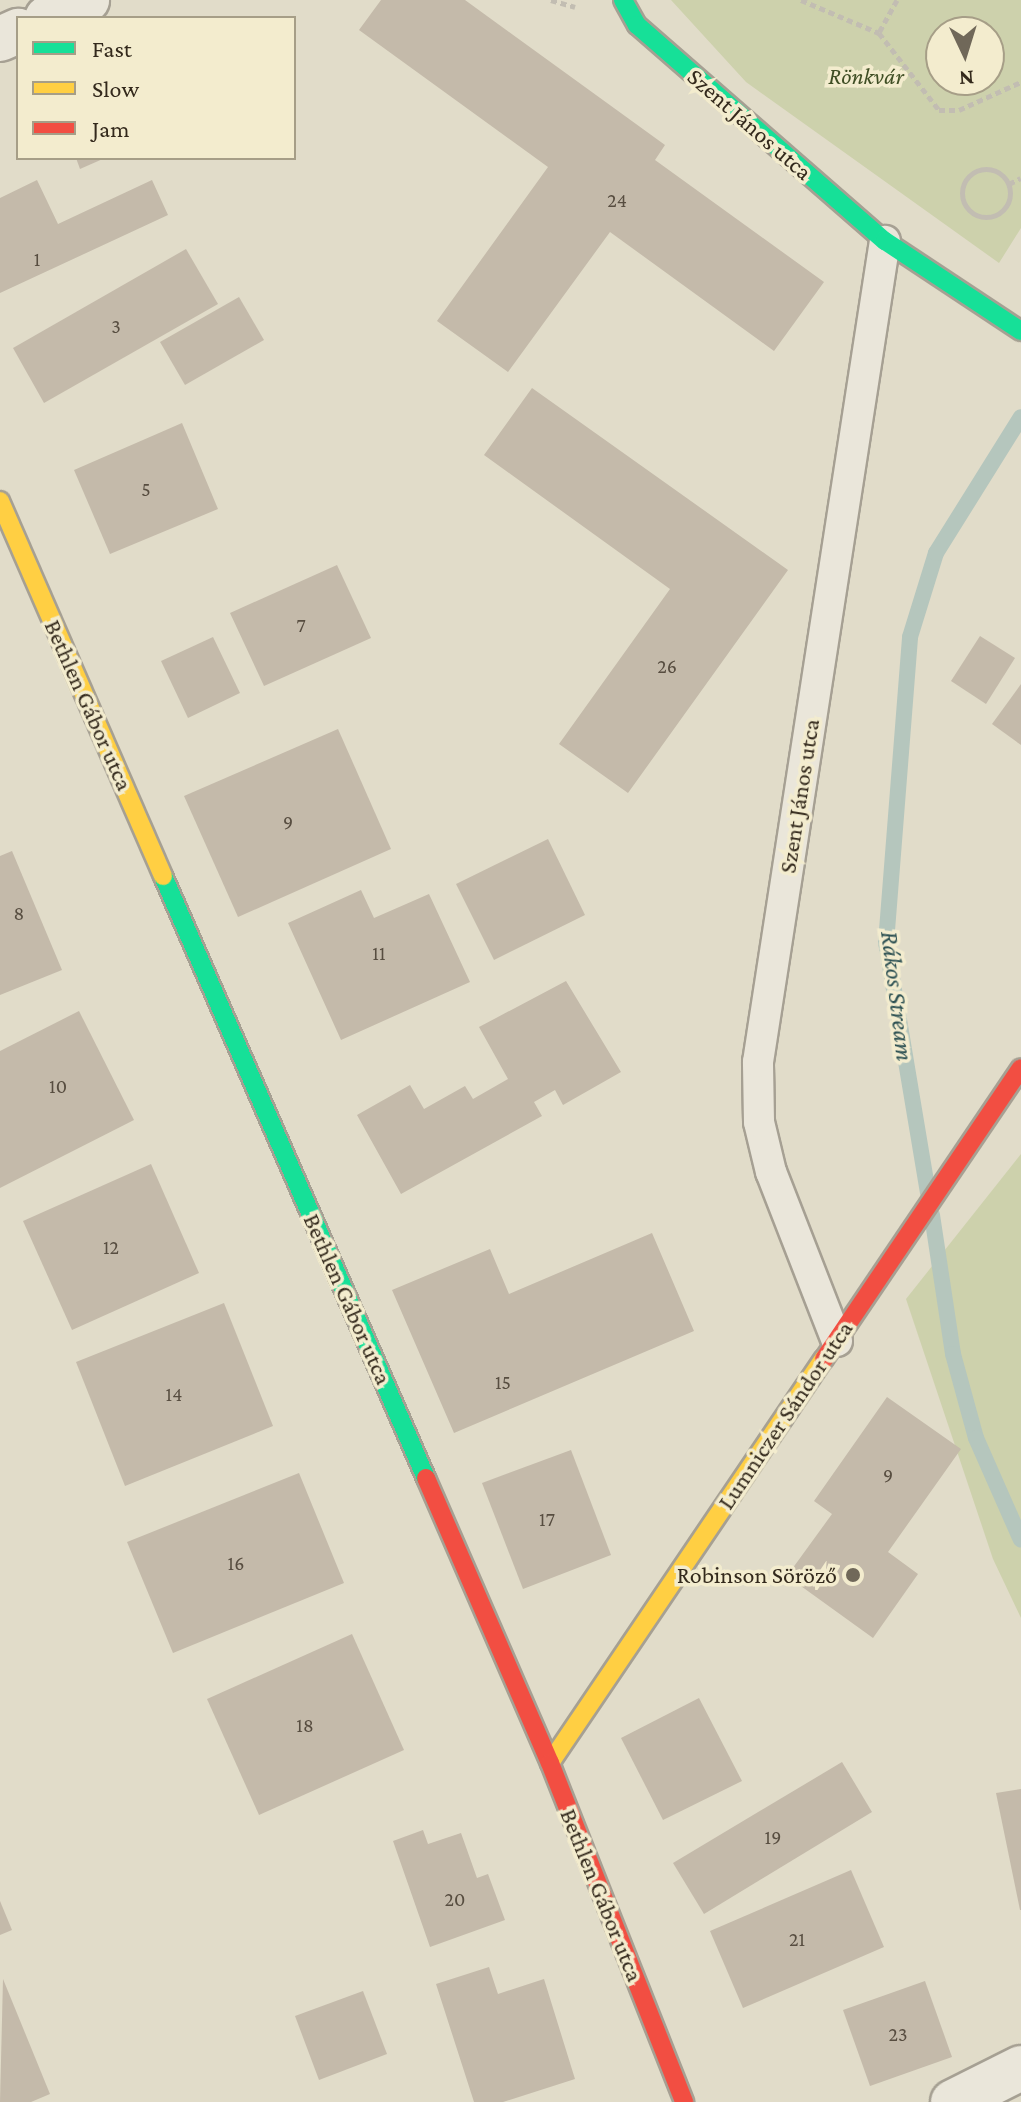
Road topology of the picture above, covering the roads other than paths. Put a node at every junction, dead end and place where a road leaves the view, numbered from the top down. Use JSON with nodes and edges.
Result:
{"nodes":[{"id":1,"x":87,"y":0,"type":"edge"},
{"id":2,"x":623,"y":0,"type":"edge"},
{"id":3,"x":51,"y":16,"type":"edge"},
{"id":4,"x":885,"y":241,"type":"junction"},
{"id":5,"x":1021,"y":331,"type":"edge"},
{"id":6,"x":0,"y":501,"type":"edge"},
{"id":7,"x":1021,"y":1068,"type":"edge"},
{"id":8,"x":837,"y":1341,"type":"junction"},
{"id":9,"x":550,"y":1763,"type":"junction"},
{"id":10,"x":1021,"y":2068,"type":"edge"},
{"id":11,"x":684,"y":2102,"type":"edge"},
{"id":12,"x":953,"y":2102,"type":"edge"}],
"edges":[{"from":1,"to":3,"type":"street"},
{"from":2,"to":4,"type":"street","name":"Szent János utca"},
{"from":4,"to":5,"type":"street","name":"Szent János utca"},
{"from":4,"to":8,"type":"lane","name":"Szent János utca"},
{"from":6,"to":9,"type":"street","name":"Bethlen Gábor utca"},
{"from":7,"to":8,"type":"street","name":"Lumniczer Sándor utca"},
{"from":8,"to":9,"type":"street","name":"Lumniczer Sándor utca"},
{"from":9,"to":11,"type":"street","name":"Bethlen Gábor utca"},
{"from":10,"to":12,"type":"street"}]}
